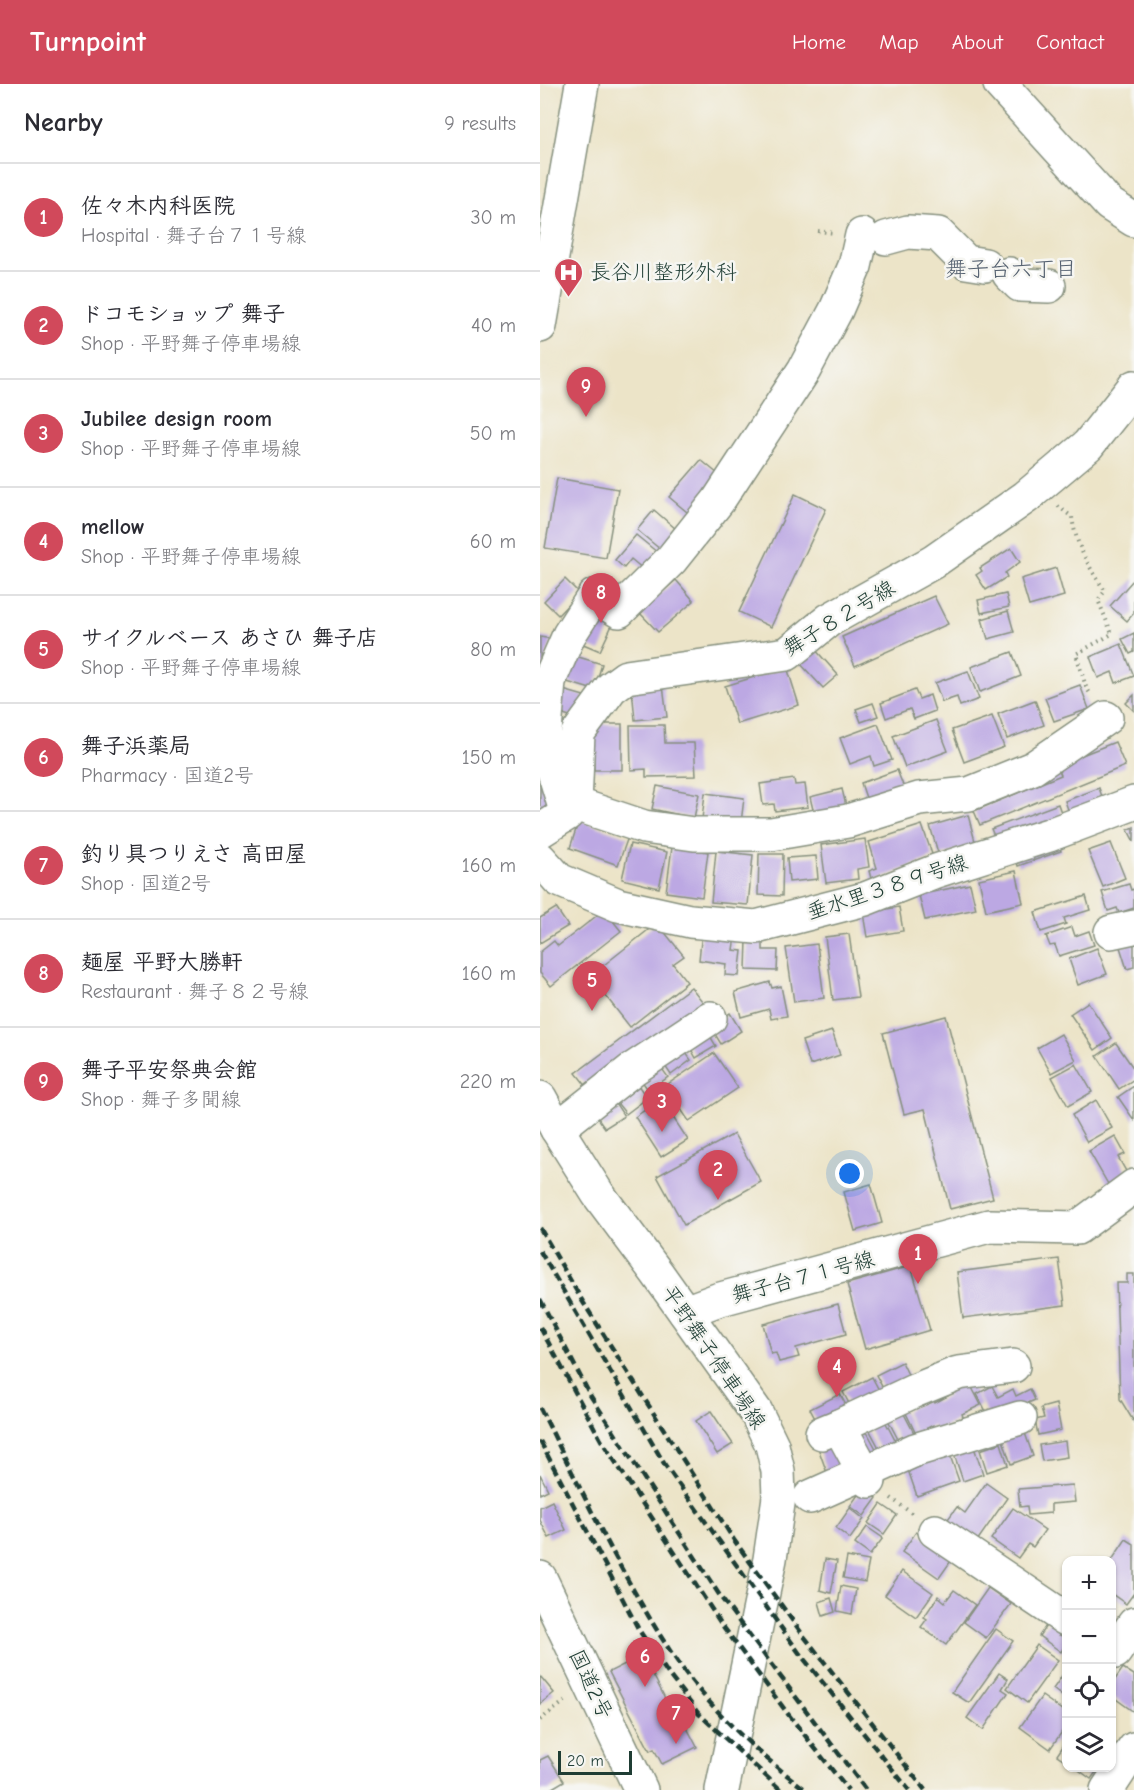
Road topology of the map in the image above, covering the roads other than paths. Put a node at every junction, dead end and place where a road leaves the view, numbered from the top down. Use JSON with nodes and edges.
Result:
{"nodes":[{"id":1,"x":582,"y":84,"type":"edge"},
{"id":2,"x":999,"y":84,"type":"edge"},
{"id":3,"x":1134,"y":220,"type":"edge"},
{"id":4,"x":1049,"y":286,"type":"dead end"},
{"id":5,"x":540,"y":326,"type":"edge"},
{"id":6,"x":1134,"y":387,"type":"edge"},
{"id":7,"x":1106,"y":718,"type":"road end"},
{"id":8,"x":1134,"y":803,"type":"edge"},
{"id":9,"x":571,"y":809,"type":"junction"},
{"id":10,"x":540,"y":831,"type":"edge"},
{"id":11,"x":540,"y":860,"type":"edge"},
{"id":12,"x":710,"y":1018,"type":"dead end"},
{"id":13,"x":540,"y":1098,"type":"edge"},
{"id":14,"x":557,"y":1129,"type":"junction"},
{"id":15,"x":1134,"y":1186,"type":"edge"},
{"id":16,"x":685,"y":1312,"type":"junction"},
{"id":17,"x":1013,"y":1366,"type":"dead end"},
{"id":18,"x":1020,"y":1418,"type":"dead end"},
{"id":19,"x":867,"y":1477,"type":"junction"},
{"id":20,"x":810,"y":1497,"type":"dead end"},
{"id":21,"x":935,"y":1531,"type":"road end"},
{"id":22,"x":540,"y":1578,"type":"edge"},
{"id":23,"x":1062,"y":1616,"type":"edge"},
{"id":24,"x":1134,"y":1624,"type":"edge"},
{"id":25,"x":1120,"y":1655,"type":"edge"},
{"id":26,"x":1134,"y":1749,"type":"edge"},
{"id":27,"x":641,"y":1790,"type":"edge"},
{"id":28,"x":722,"y":1790,"type":"edge"},
{"id":29,"x":1107,"y":1790,"type":"edge"}],
"edges":[{"from":1,"to":5,"type":"main road"},
{"from":2,"to":3,"type":"main road"},
{"from":4,"to":9,"type":"main road"},
{"from":6,"to":9,"type":"main road","name":"舞子８２号線"},
{"from":7,"to":9,"type":"main road"},
{"from":8,"to":11,"type":"main road","name":"垂水里３８９号線"},
{"from":9,"to":10,"type":"main road"},
{"from":12,"to":14,"type":"main road"},
{"from":13,"to":14,"type":"main road","name":"平野舞子停車場線"},
{"from":14,"to":16,"type":"main road","name":"平野舞子停車場線"},
{"from":15,"to":16,"type":"main road","name":"舞子台７１号線"},
{"from":16,"to":28,"type":"main road","name":"平野舞子停車場線"},
{"from":17,"to":19,"type":"main road"},
{"from":18,"to":19,"type":"main road"},
{"from":19,"to":20,"type":"main road"},
{"from":21,"to":23,"type":"main road"},
{"from":22,"to":27,"type":"main road","name":"国道2号"},
{"from":24,"to":25,"type":"main road"},
{"from":26,"to":29,"type":"main road"}]}
